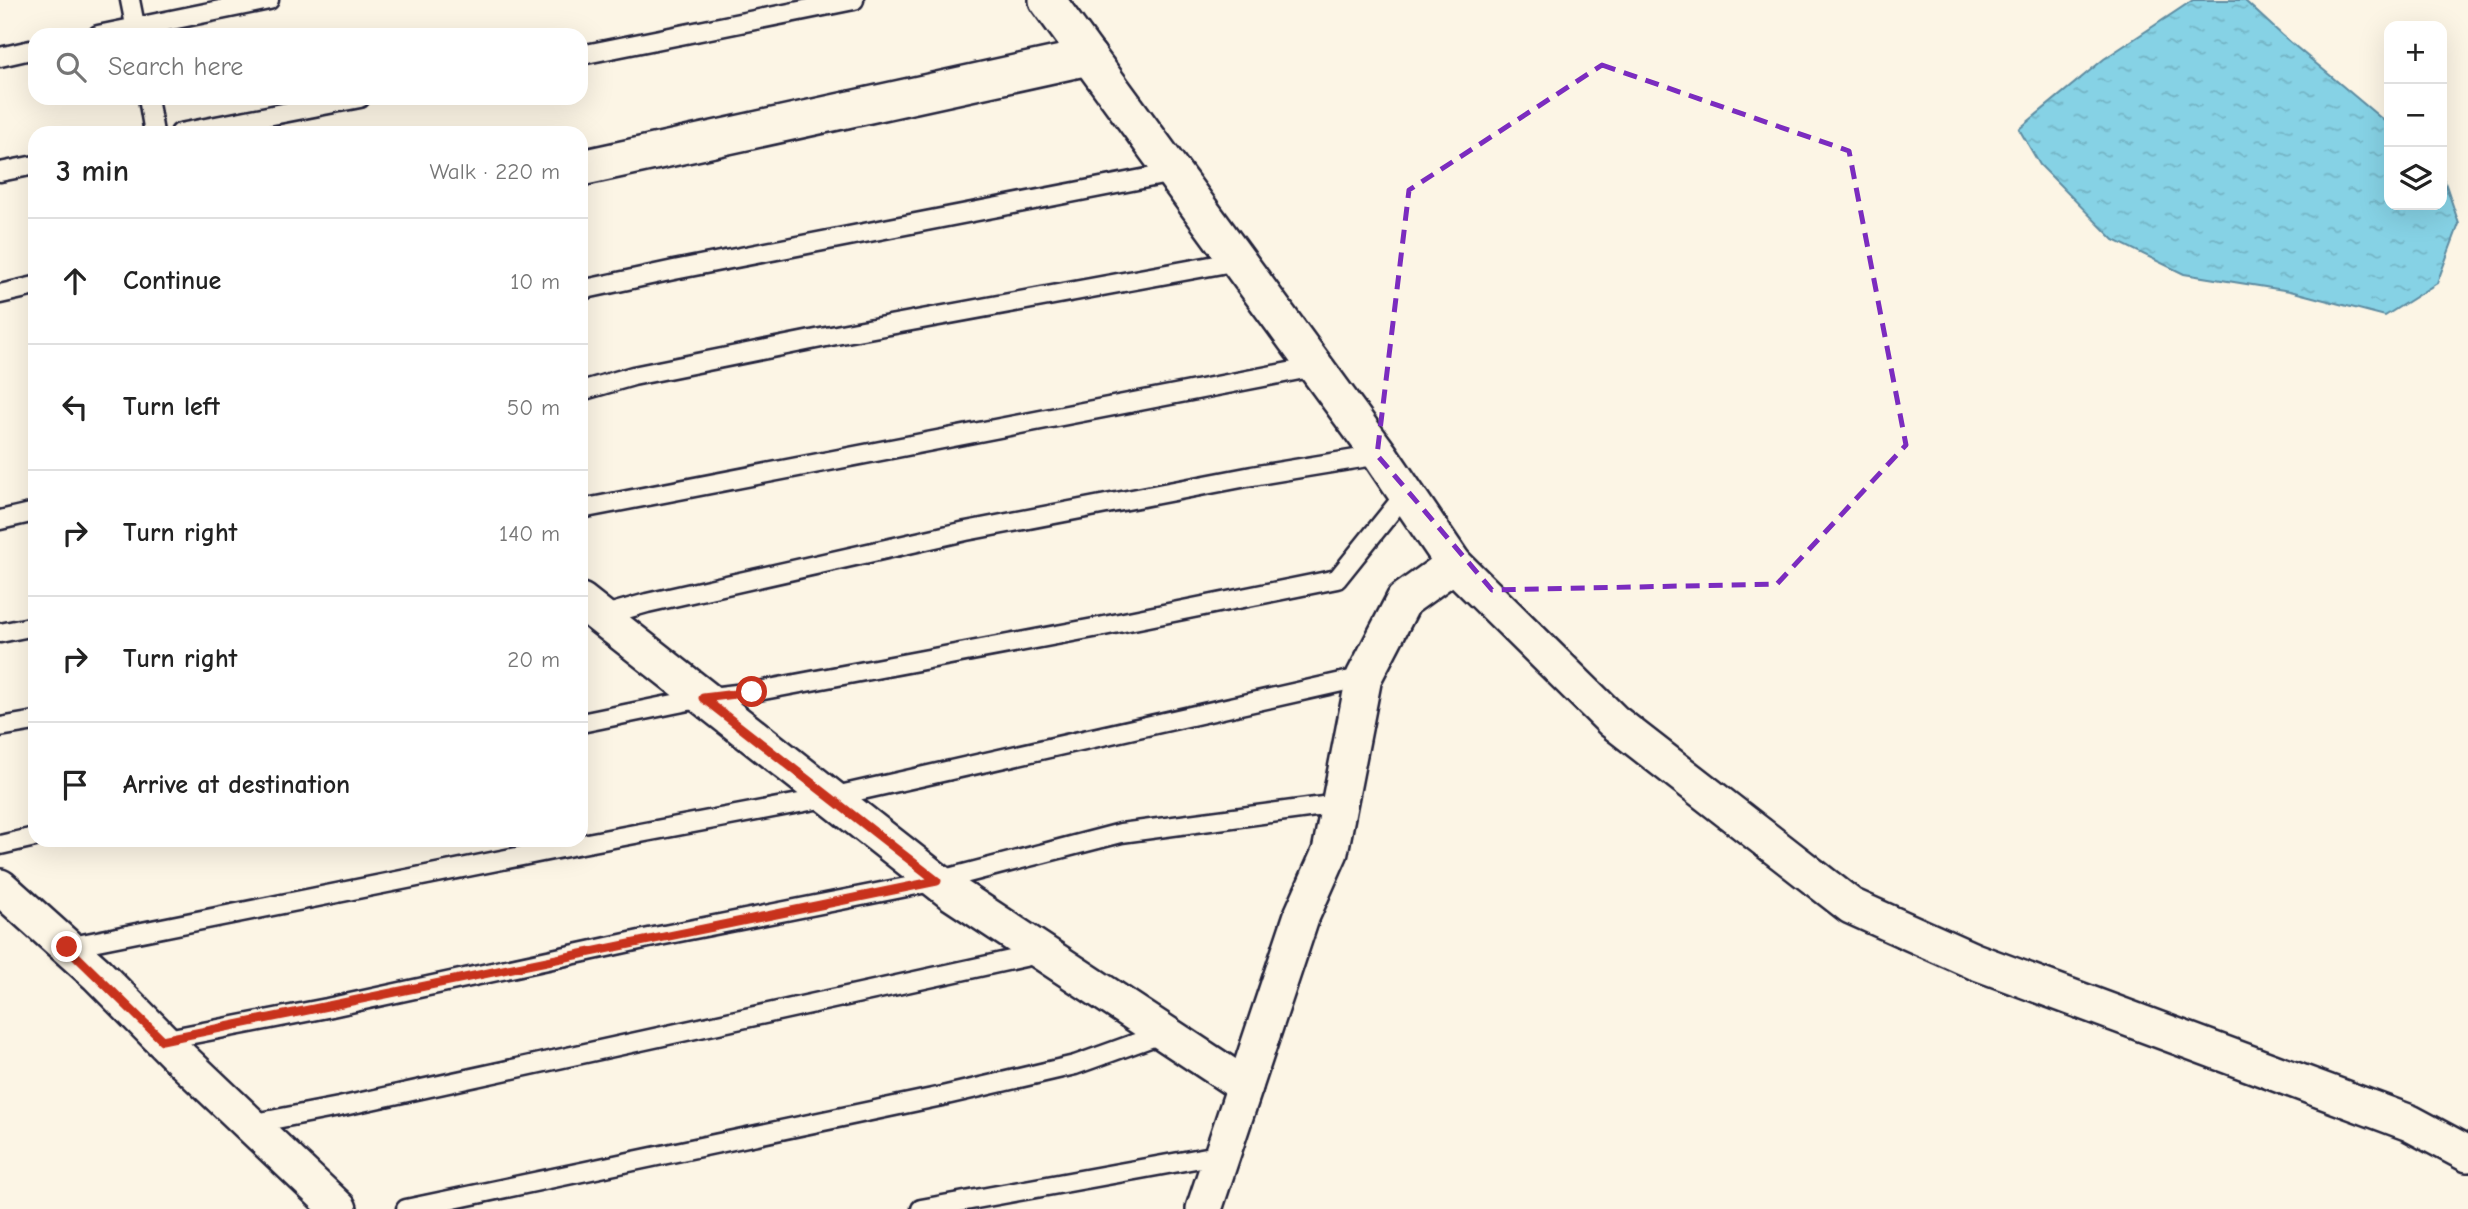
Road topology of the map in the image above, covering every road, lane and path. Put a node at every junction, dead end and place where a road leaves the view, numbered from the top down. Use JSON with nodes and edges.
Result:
{"nodes":[{"id":1,"x":130,"y":0,"type":"edge"},
{"id":2,"x":269,"y":0,"type":"edge"},
{"id":3,"x":854,"y":0,"type":"edge"},
{"id":4,"x":1047,"y":0,"type":"edge"},
{"id":5,"x":135,"y":28,"type":"edge"},
{"id":6,"x":149,"y":28,"type":"edge"},
{"id":7,"x":28,"y":51,"type":"edge"},
{"id":8,"x":588,"y":54,"type":"edge"},
{"id":9,"x":0,"y":57,"type":"edge"},
{"id":10,"x":1089,"y":57,"type":"junction"},
{"id":11,"x":149,"y":105,"type":"edge"},
{"id":12,"x":324,"y":105,"type":"edge"},
{"id":13,"x":153,"y":126,"type":"edge"},
{"id":14,"x":216,"y":126,"type":"edge"},
{"id":15,"x":28,"y":166,"type":"edge"},
{"id":16,"x":588,"y":166,"type":"edge"},
{"id":17,"x":0,"y":172,"type":"edge"},
{"id":18,"x":1173,"y":173,"type":"junction"},
{"id":19,"x":1238,"y":261,"type":"junction"},
{"id":20,"x":28,"y":288,"type":"edge"},
{"id":21,"x":588,"y":288,"type":"edge"},
{"id":22,"x":0,"y":294,"type":"edge"},
{"id":23,"x":1315,"y":366,"type":"junction"},
{"id":24,"x":588,"y":389,"type":"edge"},
{"id":25,"x":1380,"y":455,"type":"junction"},
{"id":26,"x":1406,"y":493,"type":"junction"},
{"id":27,"x":588,"y":508,"type":"edge"},
{"id":28,"x":28,"y":514,"type":"edge"},
{"id":29,"x":0,"y":520,"type":"edge"},
{"id":30,"x":1454,"y":564,"type":"junction"},
{"id":31,"x":588,"y":613,"type":"edge"},
{"id":32,"x":588,"y":614,"type":"edge"},
{"id":33,"x":28,"y":628,"type":"edge"},
{"id":34,"x":0,"y":634,"type":"edge"},
{"id":35,"x":1364,"y":677,"type":"junction"},
{"id":36,"x":703,"y":698,"type":"junction"},
{"id":37,"x":28,"y":722,"type":"edge"},
{"id":38,"x":588,"y":722,"type":"edge"},
{"id":39,"x":0,"y":727,"type":"edge"},
{"id":40,"x":831,"y":797,"type":"junction"},
{"id":41,"x":1338,"y":804,"type":"junction"},
{"id":42,"x":28,"y":839,"type":"edge"},
{"id":43,"x":588,"y":843,"type":"edge"},
{"id":44,"x":0,"y":845,"type":"edge"},
{"id":45,"x":567,"y":847,"type":"edge"},
{"id":46,"x":937,"y":881,"type":"junction"},
{"id":47,"x":0,"y":887,"type":"edge"},
{"id":48,"x":67,"y":947,"type":"junction"},
{"id":49,"x":1043,"y":953,"type":"junction"},
{"id":50,"x":1164,"y":1033,"type":"junction"},
{"id":51,"x":162,"y":1040,"type":"junction"},
{"id":52,"x":1245,"y":1086,"type":"junction"},
{"id":53,"x":250,"y":1124,"type":"junction"},
{"id":54,"x":1223,"y":1154,"type":"junction"},
{"id":55,"x":2468,"y":1154,"type":"edge"},
{"id":56,"x":339,"y":1209,"type":"edge"},
{"id":57,"x":405,"y":1209,"type":"edge"},
{"id":58,"x":921,"y":1209,"type":"edge"},
{"id":59,"x":1205,"y":1209,"type":"edge"}],
"edges":[{"from":1,"to":5,"type":"lane"},
{"from":2,"to":6,"type":"lane"},
{"from":3,"to":8,"type":"lane"},
{"from":4,"to":10,"type":"street"},
{"from":7,"to":9,"type":"lane"},
{"from":10,"to":16,"type":"street"},
{"from":10,"to":18,"type":"street"},
{"from":11,"to":13,"type":"lane"},
{"from":12,"to":14,"type":"lane"},
{"from":15,"to":17,"type":"lane"},
{"from":18,"to":19,"type":"street"},
{"from":18,"to":21,"type":"lane"},
{"from":19,"to":23,"type":"street"},
{"from":19,"to":24,"type":"lane"},
{"from":20,"to":22,"type":"lane"},
{"from":23,"to":25,"type":"street"},
{"from":23,"to":27,"type":"lane"},
{"from":25,"to":26,"type":"street"},
{"from":25,"to":31,"type":"lane"},
{"from":26,"to":30,"type":"street"},
{"from":26,"to":36,"type":"lane"},
{"from":28,"to":29,"type":"lane"},
{"from":30,"to":35,"type":"street"},
{"from":30,"to":55,"type":"street"},
{"from":32,"to":36,"type":"street"},
{"from":33,"to":34,"type":"lane"},
{"from":35,"to":40,"type":"lane"},
{"from":35,"to":41,"type":"street"},
{"from":36,"to":38,"type":"lane"},
{"from":36,"to":40,"type":"street"},
{"from":37,"to":39,"type":"lane"},
{"from":40,"to":43,"type":"lane"},
{"from":40,"to":46,"type":"street"},
{"from":41,"to":46,"type":"lane"},
{"from":41,"to":52,"type":"street"},
{"from":42,"to":44,"type":"lane"},
{"from":45,"to":48,"type":"lane"},
{"from":46,"to":49,"type":"street"},
{"from":46,"to":51,"type":"lane"},
{"from":47,"to":48,"type":"street"},
{"from":48,"to":51,"type":"street"},
{"from":49,"to":50,"type":"street"},
{"from":49,"to":53,"type":"lane"},
{"from":50,"to":52,"type":"street"},
{"from":50,"to":57,"type":"lane"},
{"from":51,"to":53,"type":"street"},
{"from":52,"to":54,"type":"street"},
{"from":53,"to":56,"type":"street"},
{"from":54,"to":58,"type":"lane"},
{"from":54,"to":59,"type":"street"}]}
